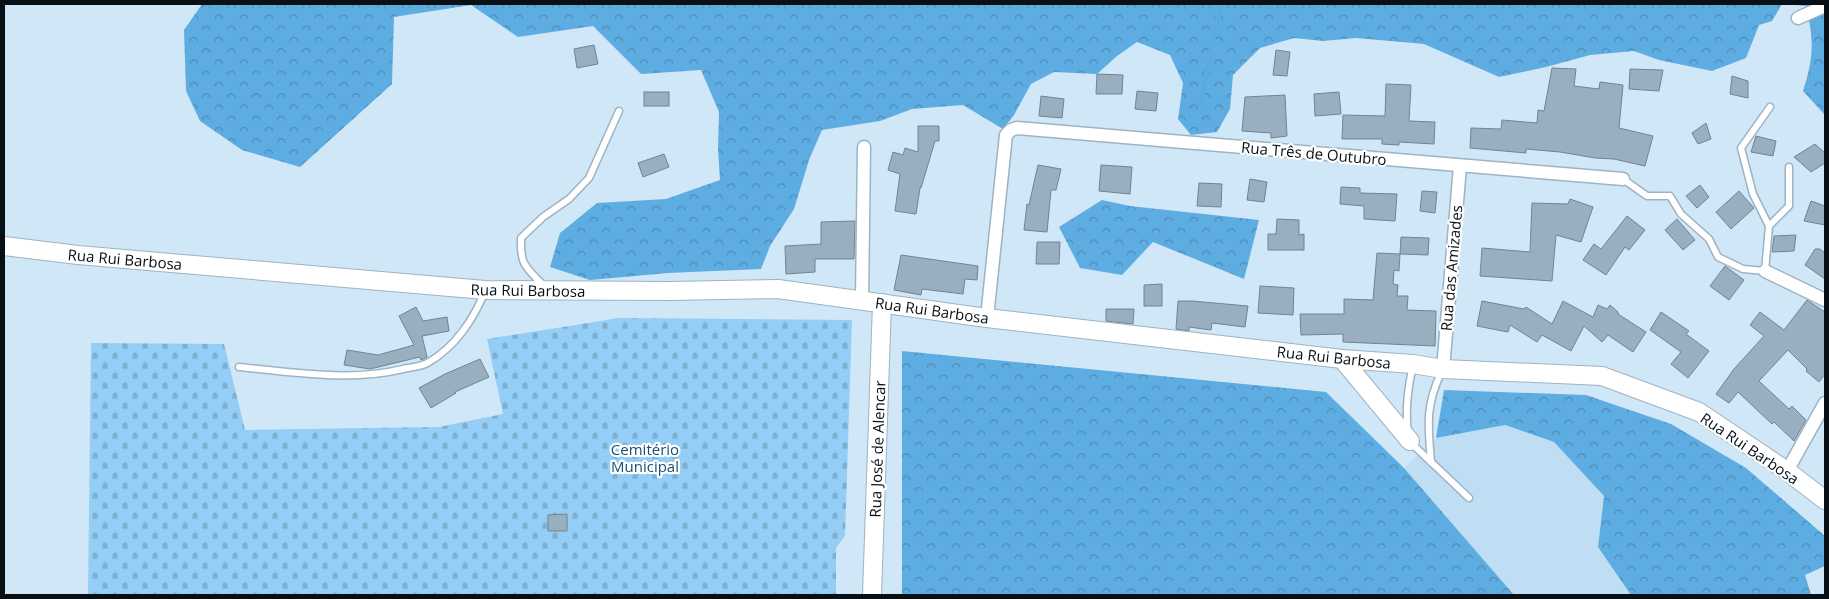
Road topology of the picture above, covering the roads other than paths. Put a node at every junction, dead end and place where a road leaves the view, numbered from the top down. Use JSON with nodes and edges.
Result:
{"nodes":[{"id":1,"x":1825,"y":6,"type":"edge"},
{"id":2,"x":1798,"y":18,"type":"dead end"},
{"id":3,"x":1770,"y":107,"type":"dead end"},
{"id":4,"x":618,"y":111,"type":"dead end"},
{"id":5,"x":864,"y":146,"type":"dead end"},
{"id":6,"x":1460,"y":166,"type":"junction"},
{"id":7,"x":1789,"y":167,"type":"dead end"},
{"id":8,"x":1623,"y":179,"type":"joint"},
{"id":9,"x":1769,"y":226,"type":"junction"},
{"id":10,"x":4,"y":246,"type":"edge"},
{"id":11,"x":1765,"y":271,"type":"junction"},
{"id":12,"x":485,"y":290,"type":"junction"},
{"id":13,"x":549,"y":291,"type":"junction"},
{"id":14,"x":862,"y":300,"type":"junction"},
{"id":15,"x":1825,"y":300,"type":"edge"},
{"id":16,"x":882,"y":303,"type":"junction"},
{"id":17,"x":987,"y":318,"type":"junction"},
{"id":18,"x":1342,"y":359,"type":"junction"},
{"id":19,"x":1413,"y":364,"type":"junction"},
{"id":20,"x":240,"y":367,"type":"dead end"},
{"id":21,"x":1443,"y":369,"type":"junction"},
{"id":22,"x":1825,"y":403,"type":"edge"},
{"id":23,"x":1410,"y":441,"type":"junction"},
{"id":24,"x":1431,"y":462,"type":"junction"},
{"id":25,"x":1787,"y":471,"type":"junction"},
{"id":26,"x":1469,"y":498,"type":"dead end"},
{"id":27,"x":1825,"y":500,"type":"edge"},
{"id":28,"x":872,"y":595,"type":"edge"}],
"edges":[{"from":1,"to":2,"type":"street"},
{"from":3,"to":9,"type":"lane"},
{"from":4,"to":13,"type":"lane"},
{"from":5,"to":14,"type":"street"},
{"from":6,"to":8,"type":"street","name":"Rua Três de Outubro"},
{"from":6,"to":17,"type":"street","name":"Rua Três de Outubro"},
{"from":6,"to":21,"type":"street","name":"Rua das Amizades"},
{"from":7,"to":9,"type":"lane"},
{"from":8,"to":11,"type":"lane"},
{"from":9,"to":11,"type":"lane"},
{"from":10,"to":12,"type":"main road","name":"Rua Rui Barbosa"},
{"from":11,"to":15,"type":"street"},
{"from":12,"to":13,"type":"main road","name":"Rua Rui Barbosa"},
{"from":12,"to":20,"type":"lane"},
{"from":13,"to":14,"type":"main road","name":"Rua Rui Barbosa"},
{"from":14,"to":16,"type":"main road","name":"Rua Rui Barbosa"},
{"from":16,"to":17,"type":"main road","name":"Rua Rui Barbosa"},
{"from":16,"to":28,"type":"main road","name":"Rua José de Alencar"},
{"from":17,"to":18,"type":"main road","name":"Rua Rui Barbosa"},
{"from":18,"to":19,"type":"main road","name":"Rua Rui Barbosa"},
{"from":18,"to":23,"type":"main road"},
{"from":19,"to":21,"type":"main road","name":"Rua Rui Barbosa"},
{"from":19,"to":23,"type":"lane"},
{"from":21,"to":24,"type":"lane"},
{"from":21,"to":25,"type":"main road","name":"Rua Rui Barbosa"},
{"from":22,"to":25,"type":"street"},
{"from":23,"to":24,"type":"lane"},
{"from":24,"to":26,"type":"lane"},
{"from":25,"to":27,"type":"main road","name":"Rua Rui Barbosa"}]}
